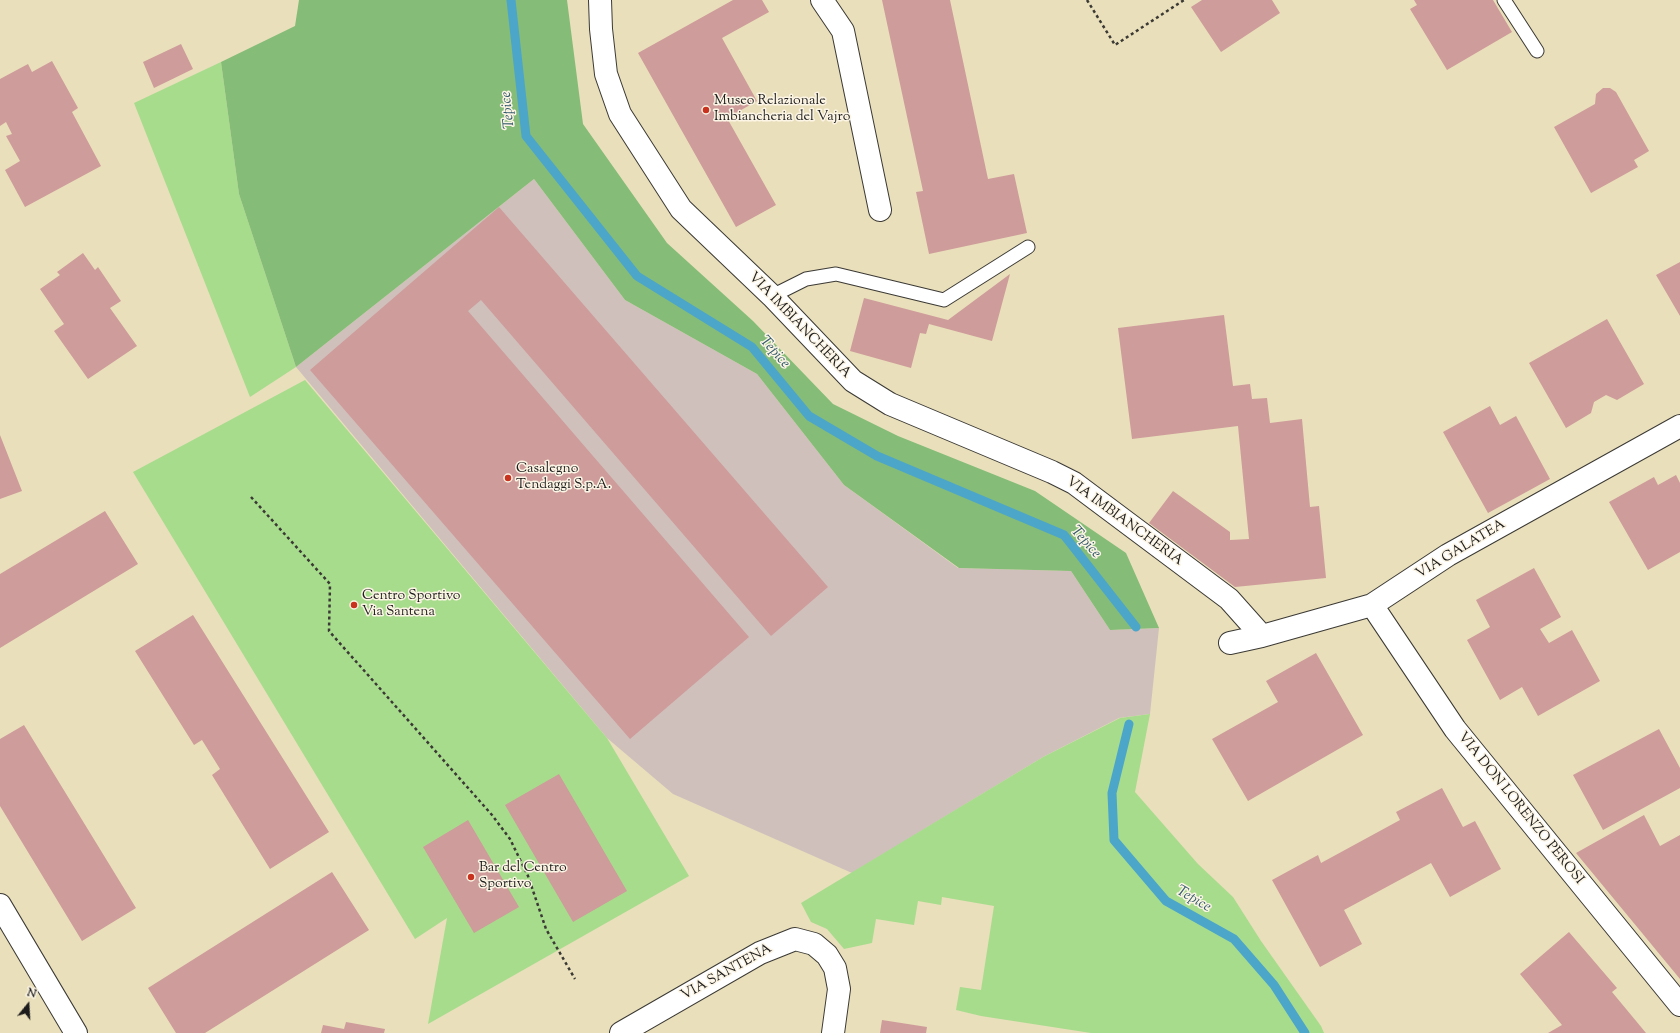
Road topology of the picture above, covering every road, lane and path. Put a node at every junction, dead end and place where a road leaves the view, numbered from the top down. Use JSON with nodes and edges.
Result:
{"nodes":[{"id":1,"x":600,"y":0,"type":"edge"},
{"id":2,"x":822,"y":0,"type":"edge"},
{"id":3,"x":1087,"y":0,"type":"edge"},
{"id":4,"x":1184,"y":0,"type":"edge"},
{"id":5,"x":1504,"y":0,"type":"edge"},
{"id":6,"x":1537,"y":52,"type":"dead end"},
{"id":7,"x":880,"y":210,"type":"dead end"},
{"id":8,"x":1028,"y":247,"type":"dead end"},
{"id":9,"x":772,"y":296,"type":"junction"},
{"id":10,"x":1680,"y":426,"type":"edge"},
{"id":11,"x":251,"y":497,"type":"dead end"},
{"id":12,"x":1372,"y":605,"type":"junction"},
{"id":13,"x":1262,"y":636,"type":"junction"},
{"id":14,"x":1230,"y":643,"type":"dead end"},
{"id":15,"x":0,"y":905,"type":"edge"},
{"id":16,"x":575,"y":979,"type":"dead end"},
{"id":17,"x":1680,"y":1005,"type":"edge"},
{"id":18,"x":76,"y":1033,"type":"edge"},
{"id":19,"x":621,"y":1033,"type":"edge"},
{"id":20,"x":833,"y":1033,"type":"edge"}],
"edges":[{"from":1,"to":9,"type":"street","name":"VIA IMBIANCHERIA"},
{"from":2,"to":7,"type":"street"},
{"from":3,"to":4,"type":"path"},
{"from":5,"to":6,"type":"lane"},
{"from":8,"to":9,"type":"lane"},
{"from":9,"to":13,"type":"street","name":"VIA IMBIANCHERIA"},
{"from":10,"to":12,"type":"street","name":"VIA GALATEA"},
{"from":11,"to":16,"type":"path"},
{"from":12,"to":13,"type":"street","name":"VIA GALATEA"},
{"from":12,"to":17,"type":"street","name":"VIA DON LORENZO PEROSI"},
{"from":13,"to":14,"type":"street","name":"VIA GALATEA"},
{"from":15,"to":18,"type":"street"},
{"from":19,"to":20,"type":"street","name":"VIA SANTENA"}]}
